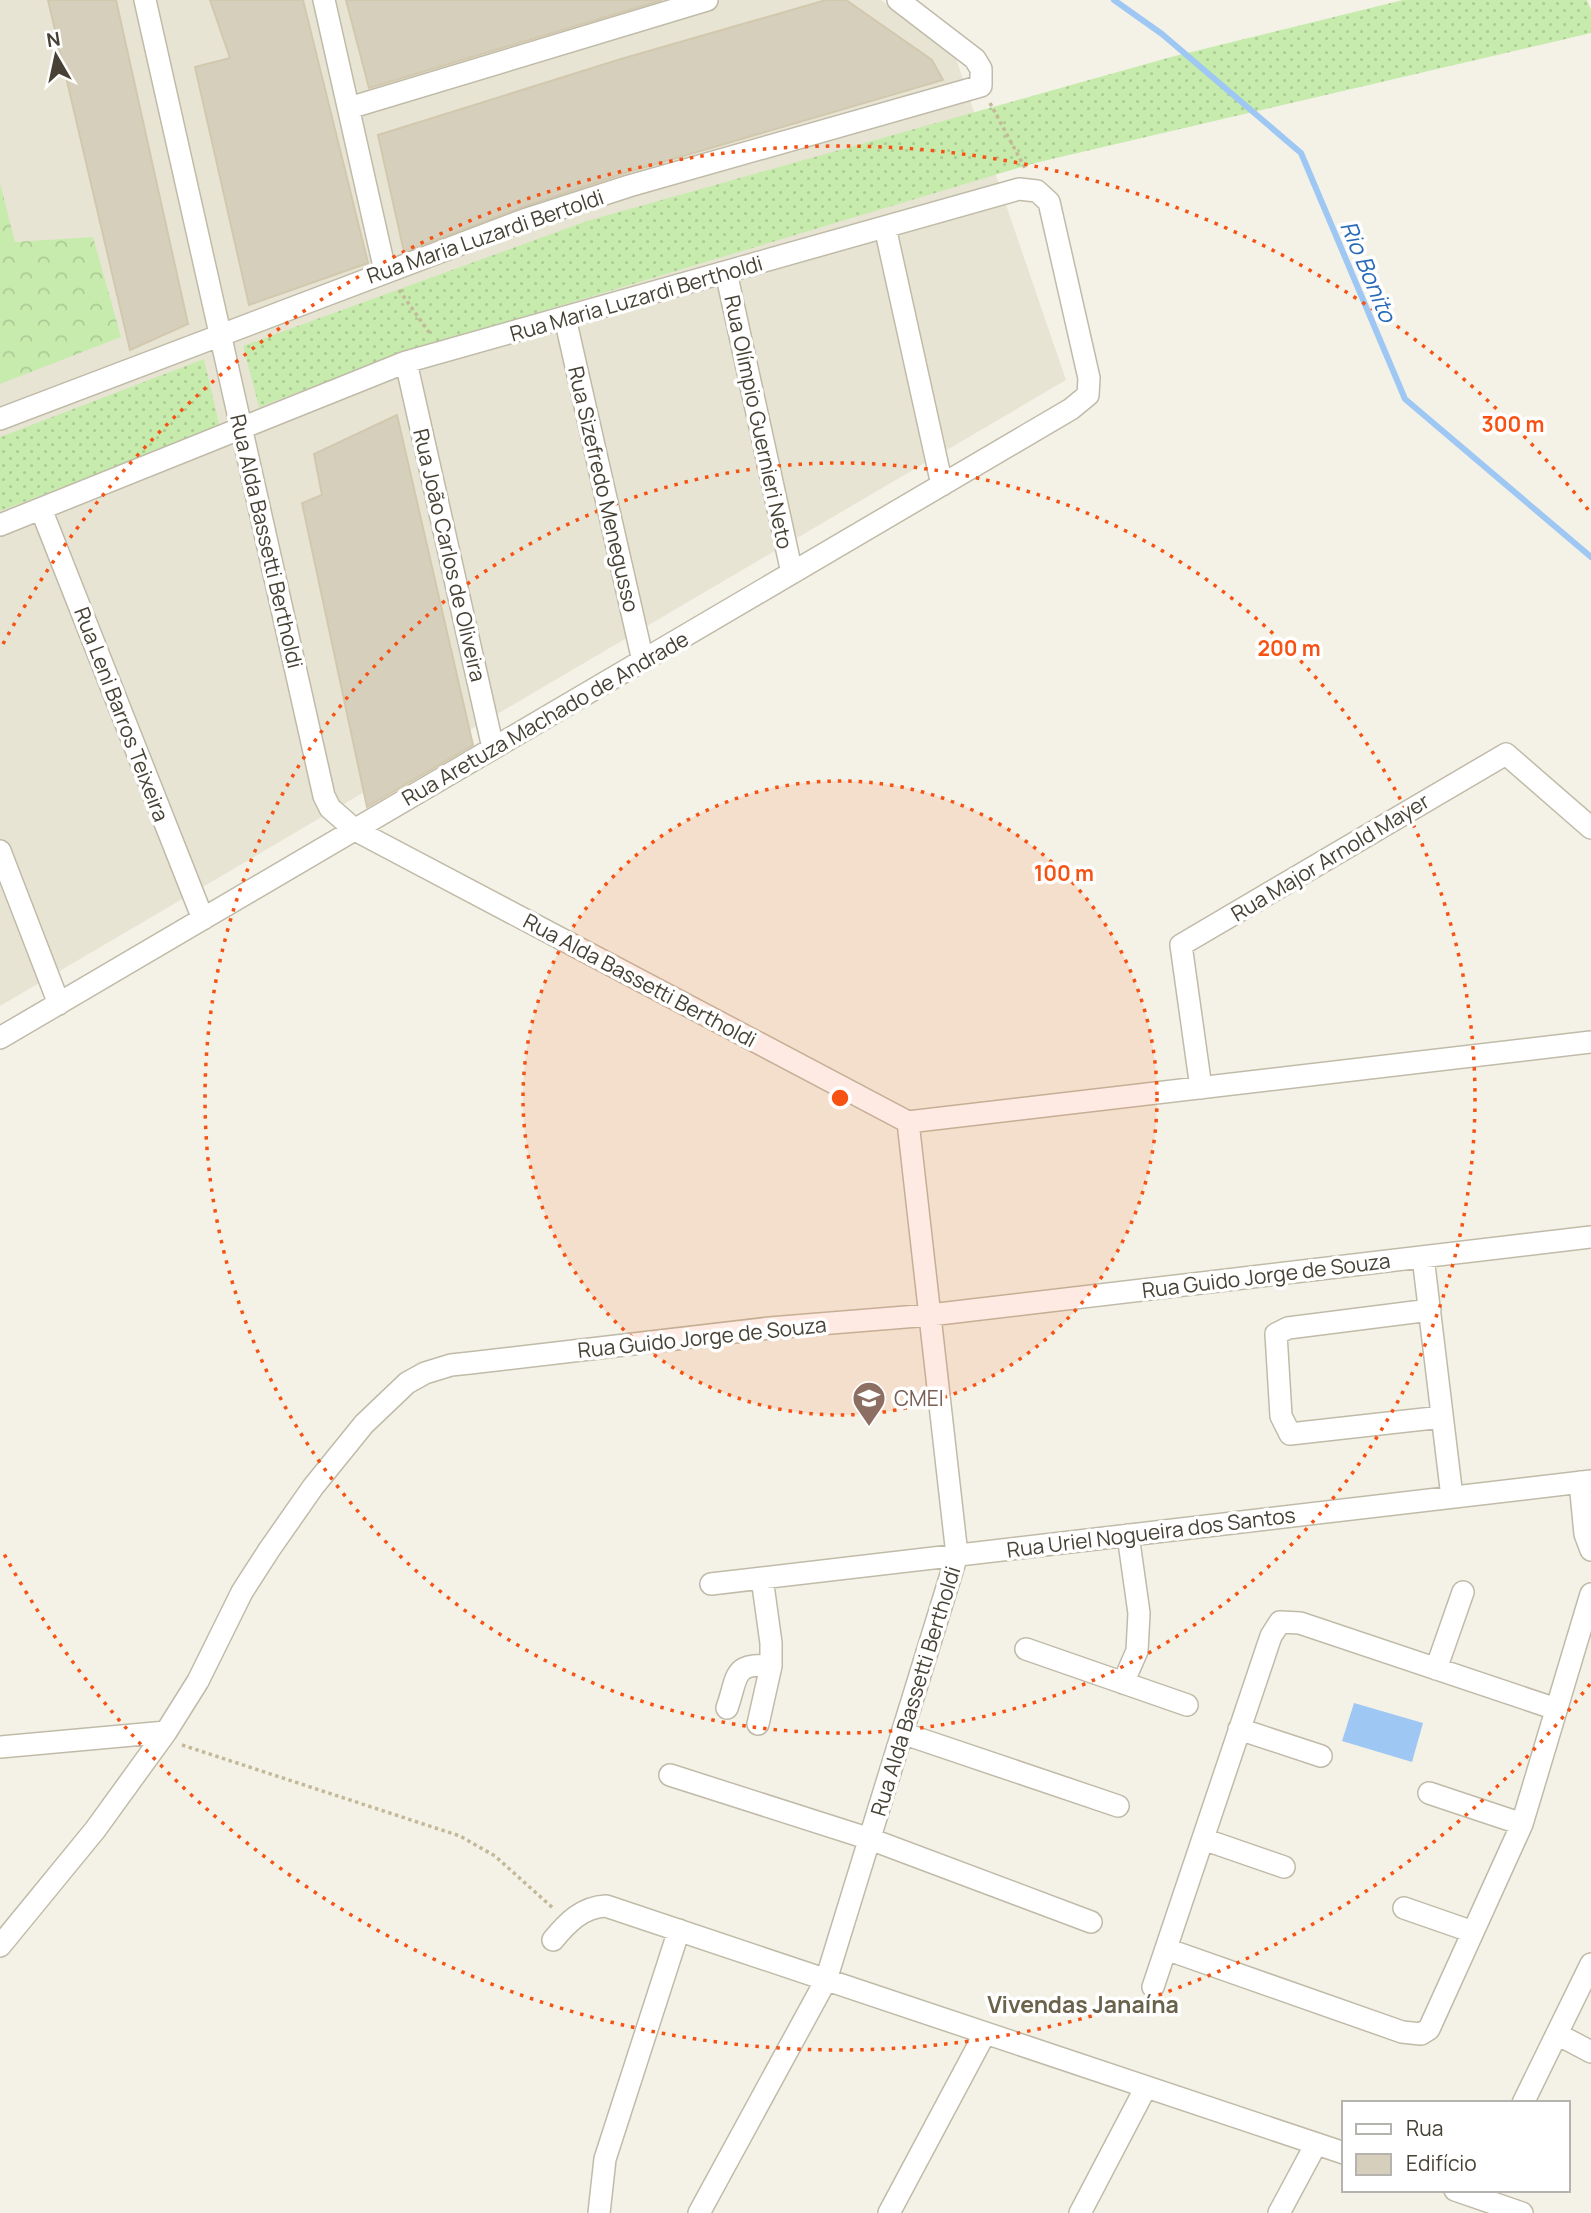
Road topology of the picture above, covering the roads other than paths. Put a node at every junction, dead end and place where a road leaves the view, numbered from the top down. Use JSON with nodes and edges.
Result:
{"nodes":[{"id":1,"x":145,"y":0,"type":"edge"},
{"id":2,"x":324,"y":0,"type":"edge"},
{"id":3,"x":707,"y":0,"type":"edge"},
{"id":4,"x":898,"y":0,"type":"edge"},
{"id":5,"x":349,"y":108,"type":"junction"},
{"id":6,"x":885,"y":227,"type":"junction"},
{"id":7,"x":385,"y":271,"type":"junction"},
{"id":8,"x":726,"y":272,"type":"junction"},
{"id":9,"x":565,"y":318,"type":"junction"},
{"id":10,"x":220,"y":334,"type":"junction"},
{"id":11,"x":406,"y":362,"type":"junction"},
{"id":12,"x":1088,"y":395,"type":"joint"},
{"id":13,"x":0,"y":419,"type":"edge"},
{"id":14,"x":242,"y":428,"type":"junction"},
{"id":15,"x":942,"y":485,"type":"junction"},
{"id":16,"x":41,"y":509,"type":"junction"},
{"id":17,"x":0,"y":525,"type":"edge"},
{"id":18,"x":792,"y":573,"type":"junction"},
{"id":19,"x":643,"y":660,"type":"junction"},
{"id":20,"x":493,"y":748,"type":"junction"},
{"id":21,"x":1591,"y":828,"type":"edge"},
{"id":22,"x":355,"y":830,"type":"junction"},
{"id":23,"x":0,"y":851,"type":"edge"},
{"id":24,"x":203,"y":919,"type":"junction"},
{"id":25,"x":59,"y":1004,"type":"junction"},
{"id":26,"x":0,"y":1038,"type":"edge"},
{"id":27,"x":1591,"y":1042,"type":"edge"},
{"id":28,"x":1202,"y":1088,"type":"junction"},
{"id":29,"x":908,"y":1122,"type":"junction"},
{"id":30,"x":1591,"y":1237,"type":"edge"},
{"id":31,"x":1423,"y":1256,"type":"junction"},
{"id":32,"x":1430,"y":1310,"type":"junction"},
{"id":33,"x":930,"y":1315,"type":"junction"},
{"id":34,"x":1443,"y":1417,"type":"junction"},
{"id":35,"x":1586,"y":1481,"type":"edge"},
{"id":36,"x":1452,"y":1497,"type":"junction"},
{"id":37,"x":1128,"y":1535,"type":"junction"},
{"id":38,"x":1591,"y":1550,"type":"edge"},
{"id":39,"x":957,"y":1555,"type":"junction"},
{"id":40,"x":762,"y":1578,"type":"junction"},
{"id":41,"x":711,"y":1584,"type":"dead end"},
{"id":42,"x":1463,"y":1592,"type":"dead end"},
{"id":43,"x":1591,"y":1594,"type":"edge"},
{"id":44,"x":1026,"y":1649,"type":"dead end"},
{"id":45,"x":771,"y":1666,"type":"junction"},
{"id":46,"x":1436,"y":1670,"type":"junction"},
{"id":47,"x":1123,"y":1683,"type":"junction"},
{"id":48,"x":1187,"y":1704,"type":"dead end"},
{"id":49,"x":727,"y":1709,"type":"dead end"},
{"id":50,"x":1556,"y":1710,"type":"junction"},
{"id":51,"x":758,"y":1724,"type":"dead end"},
{"id":52,"x":1239,"y":1729,"type":"junction"},
{"id":53,"x":166,"y":1732,"type":"junction"},
{"id":54,"x":902,"y":1733,"type":"junction"},
{"id":55,"x":0,"y":1747,"type":"edge"},
{"id":56,"x":1321,"y":1756,"type":"dead end"},
{"id":57,"x":670,"y":1775,"type":"dead end"},
{"id":58,"x":1429,"y":1793,"type":"dead end"},
{"id":59,"x":1118,"y":1806,"type":"dead end"},
{"id":60,"x":1522,"y":1824,"type":"junction"},
{"id":61,"x":870,"y":1839,"type":"junction"},
{"id":62,"x":1203,"y":1839,"type":"junction"},
{"id":63,"x":1284,"y":1867,"type":"dead end"},
{"id":64,"x":1404,"y":1908,"type":"dead end"},
{"id":65,"x":1091,"y":1922,"type":"dead end"},
{"id":66,"x":679,"y":1930,"type":"junction"},
{"id":67,"x":1473,"y":1932,"type":"junction"},
{"id":68,"x":553,"y":1940,"type":"dead end"},
{"id":69,"x":0,"y":1946,"type":"edge"},
{"id":70,"x":1166,"y":1949,"type":"junction"},
{"id":71,"x":1591,"y":1964,"type":"edge"},
{"id":72,"x":826,"y":1980,"type":"junction"},
{"id":73,"x":1153,"y":1987,"type":"dead end"},
{"id":74,"x":985,"y":2033,"type":"junction"},
{"id":75,"x":1557,"y":2034,"type":"junction"},
{"id":76,"x":1591,"y":2052,"type":"edge"},
{"id":77,"x":1146,"y":2087,"type":"junction"},
{"id":78,"x":1524,"y":2101,"type":"edge"},
{"id":79,"x":1317,"y":2144,"type":"junction"},
{"id":80,"x":1342,"y":2152,"type":"edge"},
{"id":81,"x":1458,"y":2192,"type":"edge"},
{"id":82,"x":1475,"y":2200,"type":"edge"},
{"id":83,"x":599,"y":2213,"type":"edge"},
{"id":84,"x":699,"y":2213,"type":"edge"},
{"id":85,"x":889,"y":2213,"type":"edge"},
{"id":86,"x":1080,"y":2213,"type":"edge"},
{"id":87,"x":1279,"y":2213,"type":"edge"},
{"id":88,"x":1522,"y":2213,"type":"edge"}],
"edges":[{"from":1,"to":10,"type":"street","name":"Rua Alda Bassetti Bertholdi"},
{"from":2,"to":5,"type":"street"},
{"from":3,"to":5,"type":"street"},
{"from":4,"to":7,"type":"street","name":"Rua Maria Luzardi Bertoldi"},
{"from":5,"to":7,"type":"street"},
{"from":6,"to":8,"type":"street","name":"Rua Maria Luzardi Bertholdi"},
{"from":6,"to":12,"type":"street","name":"Rua Maria Luzardi Bertholdi"},
{"from":6,"to":15,"type":"street"},
{"from":7,"to":10,"type":"street","name":"Rua Maria Luzardi Bertoldi"},
{"from":8,"to":9,"type":"street","name":"Rua Maria Luzardi Bertholdi"},
{"from":8,"to":18,"type":"street","name":"Rua Olímpio Guernieri Neto"},
{"from":9,"to":11,"type":"street","name":"Rua Maria Luzardi Bertholdi"},
{"from":9,"to":19,"type":"street","name":"Rua Sizefredo Menegusso"},
{"from":10,"to":13,"type":"street","name":"Rua Maria Luzardi Bertoldi"},
{"from":10,"to":14,"type":"street","name":"Rua Alda Bassetti Bertholdi"},
{"from":11,"to":14,"type":"street","name":"Rua Maria Luzardi Bertholdi"},
{"from":11,"to":20,"type":"street","name":"Rua João Carlos de Oliveira"},
{"from":12,"to":15,"type":"street","name":"Rua Aretuza Machado de Andrade"},
{"from":14,"to":16,"type":"street"},
{"from":14,"to":22,"type":"street","name":"Rua Alda Bassetti Bertholdi"},
{"from":15,"to":18,"type":"street","name":"Rua Aretuza Machado de Andrade"},
{"from":16,"to":17,"type":"street"},
{"from":16,"to":24,"type":"street","name":"Rua Leni Barros Teixeira"},
{"from":18,"to":19,"type":"street","name":"Rua Aretuza Machado de Andrade"},
{"from":19,"to":20,"type":"street","name":"Rua Aretuza Machado de Andrade"},
{"from":20,"to":22,"type":"street","name":"Rua Aretuza Machado de Andrade"},
{"from":21,"to":28,"type":"street","name":"Rua Major Arnold Mayer"},
{"from":22,"to":24,"type":"street","name":"Rua Aretuza Machado de Andrade"},
{"from":22,"to":29,"type":"street","name":"Rua Alda Bassetti Bertholdi"},
{"from":23,"to":25,"type":"street"},
{"from":24,"to":25,"type":"street","name":"Rua Aretuza Machado de Andrade"},
{"from":25,"to":26,"type":"street","name":"Rua Aretuza Machado de Andrade"},
{"from":27,"to":28,"type":"street"},
{"from":28,"to":29,"type":"street"},
{"from":29,"to":33,"type":"street","name":"Rua Alda Bassetti Bertholdi"},
{"from":30,"to":31,"type":"street","name":"Rua Guido Jorge de Souza"},
{"from":31,"to":32,"type":"street"},
{"from":31,"to":33,"type":"street","name":"Rua Guido Jorge de Souza"},
{"from":32,"to":34,"type":"street"},
{"from":32,"to":34,"type":"street"},
{"from":33,"to":39,"type":"street","name":"Rua Alda Bassetti Bertholdi"},
{"from":33,"to":53,"type":"street","name":"Rua Guido Jorge de Souza"},
{"from":34,"to":36,"type":"street"},
{"from":35,"to":36,"type":"street","name":"Rua Uriel Nogueira dos Santos"},
{"from":35,"to":38,"type":"street"},
{"from":36,"to":37,"type":"street","name":"Rua Uriel Nogueira dos Santos"},
{"from":37,"to":39,"type":"street","name":"Rua Uriel Nogueira dos Santos"},
{"from":37,"to":47,"type":"street"},
{"from":39,"to":40,"type":"street","name":"Rua Uriel Nogueira dos Santos"},
{"from":39,"to":54,"type":"street","name":"Rua Alda Bassetti Bertholdi"},
{"from":40,"to":41,"type":"street","name":"Rua Uriel Nogueira dos Santos"},
{"from":40,"to":45,"type":"street"},
{"from":42,"to":46,"type":"street"},
{"from":43,"to":50,"type":"street"},
{"from":44,"to":47,"type":"street"},
{"from":45,"to":49,"type":"street"},
{"from":45,"to":51,"type":"street"},
{"from":46,"to":50,"type":"street"},
{"from":46,"to":52,"type":"street"},
{"from":47,"to":48,"type":"street"},
{"from":50,"to":60,"type":"street"},
{"from":52,"to":56,"type":"street"},
{"from":52,"to":62,"type":"street"},
{"from":53,"to":55,"type":"street"},
{"from":53,"to":69,"type":"street","name":"Rua Guido Jorge de Souza"},
{"from":54,"to":59,"type":"street"},
{"from":54,"to":61,"type":"street","name":"Rua Alda Bassetti Bertholdi"},
{"from":57,"to":61,"type":"street"},
{"from":58,"to":60,"type":"street"},
{"from":60,"to":67,"type":"street"},
{"from":61,"to":65,"type":"street"},
{"from":61,"to":72,"type":"street","name":"Rua Alda Bassetti Bertholdi"},
{"from":62,"to":63,"type":"street"},
{"from":62,"to":70,"type":"street"},
{"from":64,"to":67,"type":"street"},
{"from":66,"to":68,"type":"street"},
{"from":66,"to":72,"type":"street"},
{"from":66,"to":83,"type":"street"},
{"from":67,"to":70,"type":"street"},
{"from":70,"to":73,"type":"street"},
{"from":71,"to":75,"type":"street"},
{"from":72,"to":74,"type":"street"},
{"from":72,"to":84,"type":"street","name":"Rua Alda Bassetti Bertholdi"},
{"from":74,"to":77,"type":"street"},
{"from":74,"to":85,"type":"street"},
{"from":75,"to":76,"type":"street"},
{"from":75,"to":78,"type":"street"},
{"from":77,"to":79,"type":"street"},
{"from":77,"to":86,"type":"street"},
{"from":79,"to":80,"type":"street"},
{"from":79,"to":87,"type":"street"},
{"from":81,"to":82,"type":"street"},
{"from":82,"to":88,"type":"street"}]}
